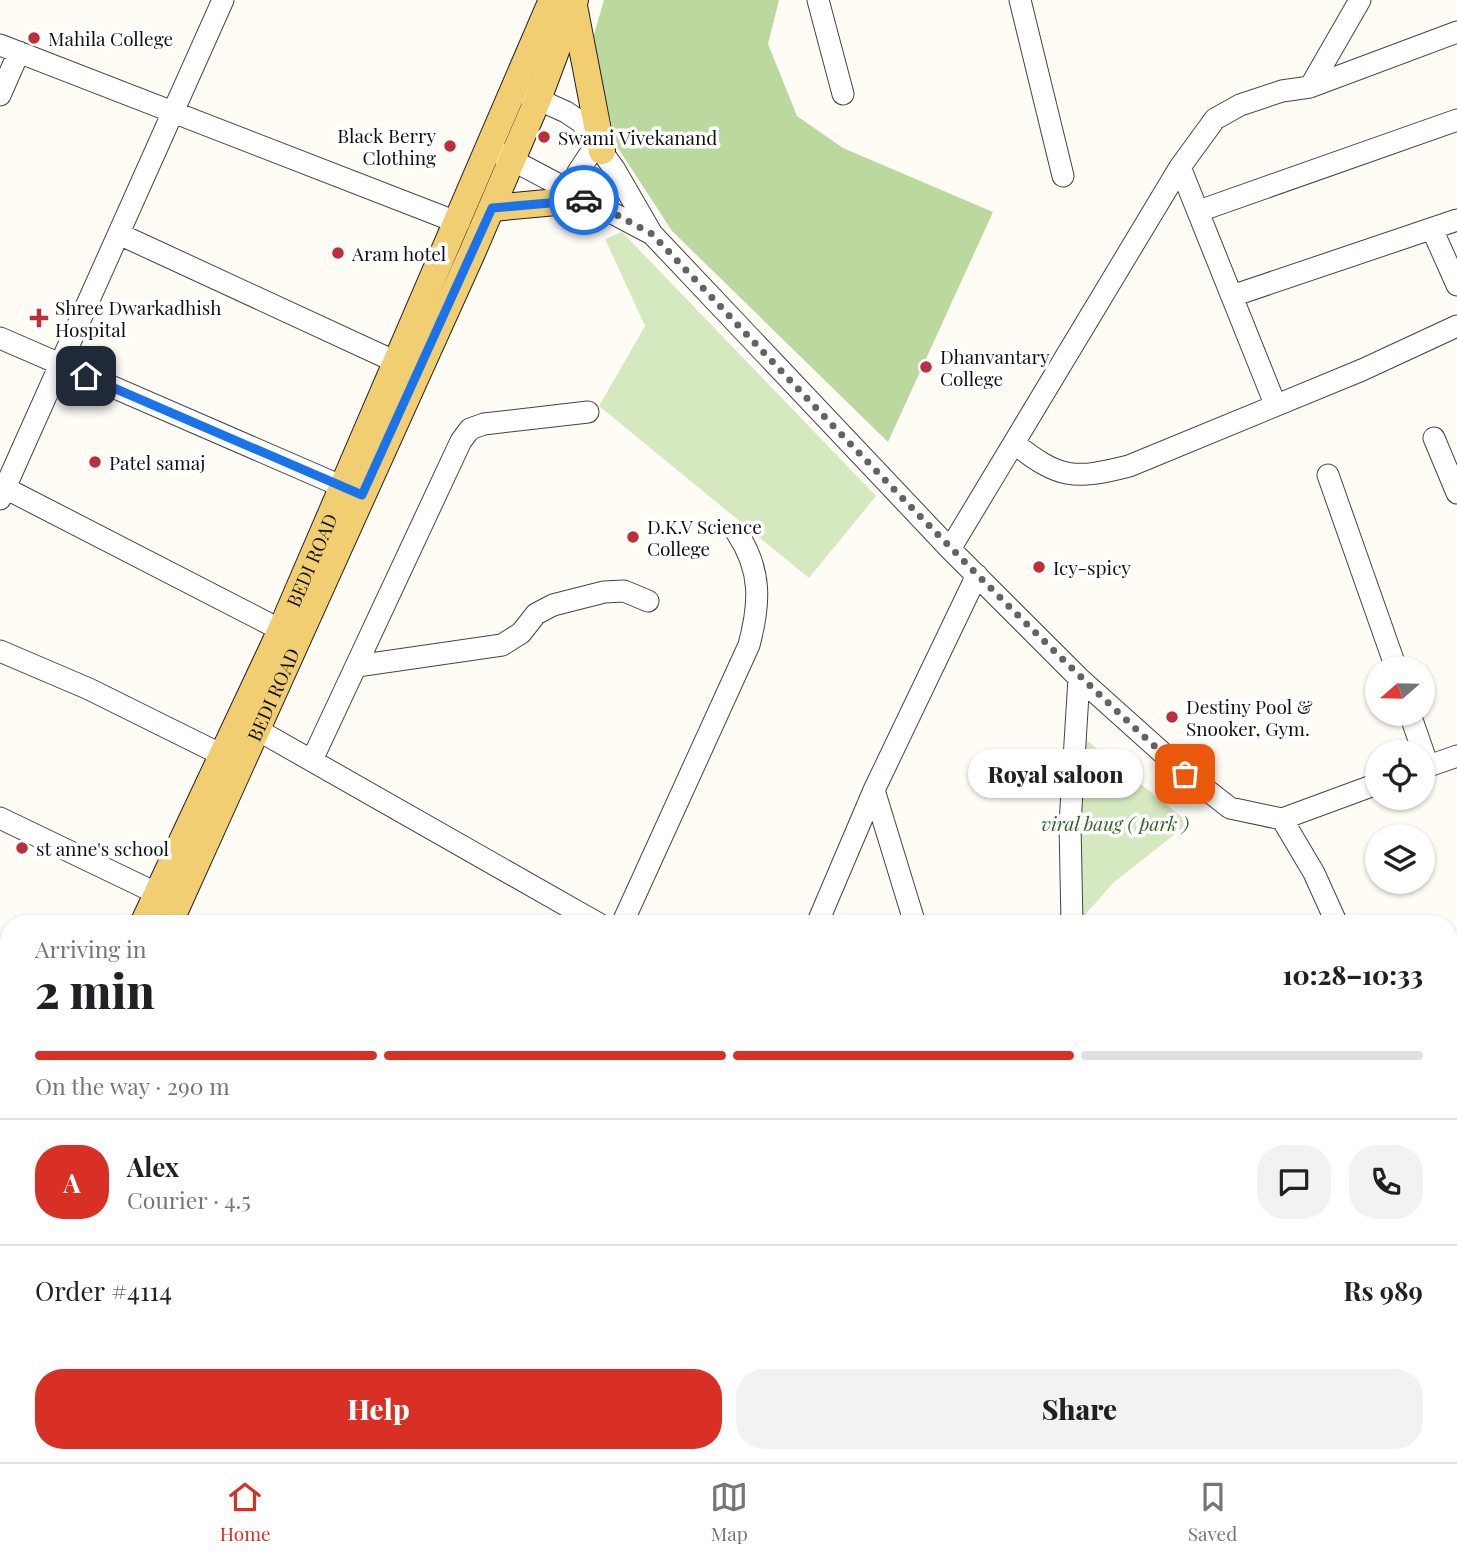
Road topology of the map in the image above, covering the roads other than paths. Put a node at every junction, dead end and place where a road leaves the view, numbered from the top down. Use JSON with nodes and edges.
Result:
{"nodes":[{"id":1,"x":223,"y":0,"type":"edge"},
{"id":2,"x":818,"y":0,"type":"edge"},
{"id":3,"x":1020,"y":0,"type":"edge"},
{"id":4,"x":1360,"y":0,"type":"edge"},
{"id":5,"x":567,"y":1,"type":"edge"},
{"id":6,"x":1457,"y":32,"type":"edge"},
{"id":7,"x":9,"y":48,"type":"edge"},
{"id":8,"x":1310,"y":87,"type":"junction"},
{"id":9,"x":527,"y":94,"type":"junction"},
{"id":10,"x":843,"y":94,"type":"dead end"},
{"id":11,"x":0,"y":95,"type":"edge"},
{"id":12,"x":172,"y":114,"type":"junction"},
{"id":13,"x":1457,"y":120,"type":"edge"},
{"id":14,"x":600,"y":147,"type":"junction"},
{"id":15,"x":501,"y":154,"type":"junction"},
{"id":16,"x":1180,"y":167,"type":"junction"},
{"id":17,"x":1063,"y":176,"type":"dead end"},
{"id":18,"x":581,"y":195,"type":"junction"},
{"id":19,"x":492,"y":208,"type":"junction"},
{"id":20,"x":1199,"y":211,"type":"junction"},
{"id":21,"x":1457,"y":220,"type":"edge"},
{"id":22,"x":459,"y":223,"type":"junction"},
{"id":23,"x":1432,"y":229,"type":"junction"},
{"id":24,"x":119,"y":234,"type":"junction"},
{"id":25,"x":652,"y":234,"type":"junction"},
{"id":26,"x":1457,"y":285,"type":"edge"},
{"id":27,"x":1232,"y":296,"type":"junction"},
{"id":28,"x":1457,"y":326,"type":"edge"},
{"id":29,"x":0,"y":338,"type":"edge"},
{"id":30,"x":396,"y":362,"type":"junction"},
{"id":31,"x":60,"y":365,"type":"junction"},
{"id":32,"x":1275,"y":404,"type":"junction"},
{"id":33,"x":588,"y":412,"type":"dead end"},
{"id":34,"x":1434,"y":438,"type":"dead end"},
{"id":35,"x":1014,"y":443,"type":"junction"},
{"id":36,"x":1328,"y":475,"type":"dead end"},
{"id":37,"x":352,"y":491,"type":"junction"},
{"id":38,"x":3,"y":493,"type":"edge"},
{"id":39,"x":1457,"y":493,"type":"edge"},
{"id":40,"x":737,"y":533,"type":"dead end"},
{"id":41,"x":950,"y":549,"type":"junction"},
{"id":42,"x":977,"y":575,"type":"junction"},
{"id":43,"x":648,"y":601,"type":"dead end"},
{"id":44,"x":281,"y":630,"type":"junction"},
{"id":45,"x":0,"y":651,"type":"edge"},
{"id":46,"x":1392,"y":656,"type":"edge"},
{"id":47,"x":357,"y":666,"type":"junction"},
{"id":48,"x":1079,"y":678,"type":"junction"},
{"id":49,"x":256,"y":729,"type":"junction"},
{"id":50,"x":220,"y":754,"type":"junction"},
{"id":51,"x":1457,"y":757,"type":"edge"},
{"id":52,"x":312,"y":760,"type":"junction"},
{"id":53,"x":1435,"y":764,"type":"edge"},
{"id":54,"x":1365,"y":789,"type":"edge"},
{"id":55,"x":874,"y":790,"type":"junction"},
{"id":56,"x":0,"y":818,"type":"edge"},
{"id":57,"x":1282,"y":819,"type":"junction"},
{"id":58,"x":156,"y":893,"type":"junction"},
{"id":59,"x":155,"y":915,"type":"edge"},
{"id":60,"x":159,"y":915,"type":"edge"},
{"id":61,"x":583,"y":915,"type":"edge"},
{"id":62,"x":626,"y":915,"type":"edge"},
{"id":63,"x":821,"y":915,"type":"edge"},
{"id":64,"x":912,"y":915,"type":"edge"},
{"id":65,"x":1072,"y":915,"type":"edge"},
{"id":66,"x":1333,"y":915,"type":"edge"}],
"edges":[{"from":1,"to":12,"type":"street"},
{"from":2,"to":10,"type":"street"},
{"from":3,"to":17,"type":"street"},
{"from":4,"to":8,"type":"street"},
{"from":5,"to":9,"type":"main road"},
{"from":5,"to":14,"type":"main road"},
{"from":6,"to":8,"type":"street"},
{"from":7,"to":11,"type":"street"},
{"from":7,"to":12,"type":"street"},
{"from":8,"to":16,"type":"street"},
{"from":9,"to":14,"type":"street"},
{"from":9,"to":15,"type":"main road"},
{"from":9,"to":15,"type":"main road","name":"BEDI ROAD"},
{"from":12,"to":22,"type":"street"},
{"from":12,"to":24,"type":"street"},
{"from":13,"to":20,"type":"street"},
{"from":14,"to":18,"type":"street"},
{"from":14,"to":25,"type":"street"},
{"from":15,"to":18,"type":"street"},
{"from":15,"to":19,"type":"main road","name":"BEDI ROAD"},
{"from":15,"to":22,"type":"main road","name":"BEDI ROAD"},
{"from":16,"to":20,"type":"street"},
{"from":16,"to":35,"type":"street"},
{"from":18,"to":19,"type":"main road"},
{"from":18,"to":25,"type":"street"},
{"from":19,"to":37,"type":"main road","name":"BEDI ROAD"},
{"from":20,"to":27,"type":"street"},
{"from":21,"to":23,"type":"street"},
{"from":22,"to":30,"type":"main road","name":"BEDI ROAD"},
{"from":23,"to":26,"type":"street"},
{"from":23,"to":27,"type":"street"},
{"from":24,"to":30,"type":"street"},
{"from":24,"to":31,"type":"street"},
{"from":25,"to":41,"type":"street"},
{"from":27,"to":32,"type":"street"},
{"from":28,"to":32,"type":"street"},
{"from":29,"to":31,"type":"street"},
{"from":30,"to":37,"type":"main road","name":"BEDI ROAD"},
{"from":31,"to":37,"type":"street"},
{"from":31,"to":38,"type":"street"},
{"from":32,"to":35,"type":"street"},
{"from":33,"to":47,"type":"street"},
{"from":34,"to":39,"type":"street"},
{"from":35,"to":41,"type":"street"},
{"from":36,"to":46,"type":"street"},
{"from":37,"to":44,"type":"main road","name":"BEDI ROAD"},
{"from":37,"to":49,"type":"main road","name":"BEDI ROAD"},
{"from":38,"to":44,"type":"street"},
{"from":40,"to":62,"type":"street"},
{"from":41,"to":42,"type":"street"},
{"from":42,"to":48,"type":"street"},
{"from":42,"to":55,"type":"street"},
{"from":43,"to":47,"type":"street"},
{"from":44,"to":50,"type":"main road","name":"BEDI ROAD"},
{"from":45,"to":50,"type":"street"},
{"from":47,"to":52,"type":"street"},
{"from":48,"to":57,"type":"street"},
{"from":48,"to":65,"type":"street"},
{"from":49,"to":52,"type":"street"},
{"from":49,"to":60,"type":"main road","name":"BEDI ROAD"},
{"from":50,"to":58,"type":"main road","name":"BEDI ROAD"},
{"from":51,"to":53,"type":"street"},
{"from":52,"to":61,"type":"street"},
{"from":54,"to":57,"type":"street"},
{"from":55,"to":63,"type":"street"},
{"from":55,"to":64,"type":"street"},
{"from":56,"to":58,"type":"street"},
{"from":57,"to":66,"type":"street"},
{"from":58,"to":59,"type":"main road","name":"BEDI ROAD"}]}
